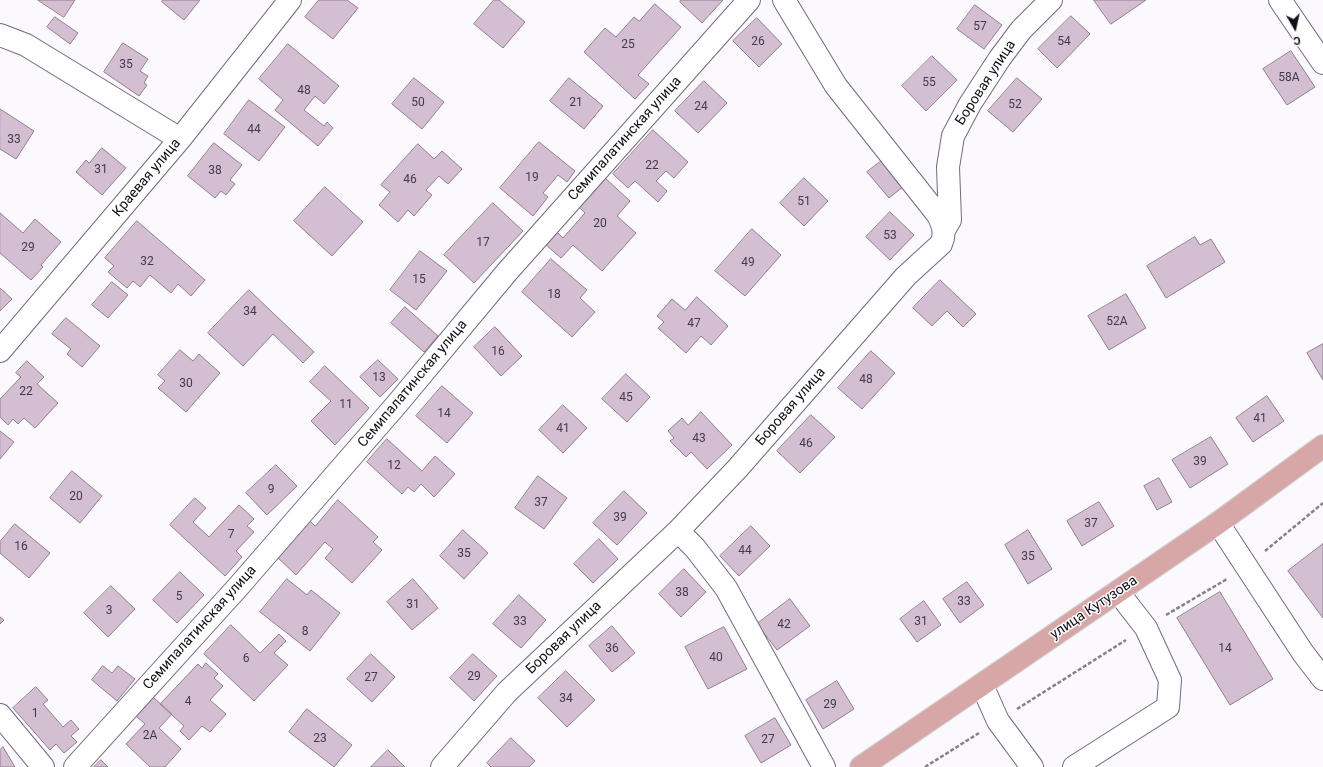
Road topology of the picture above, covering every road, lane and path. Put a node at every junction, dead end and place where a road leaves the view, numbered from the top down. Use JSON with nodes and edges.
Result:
{"nodes":[{"id":1,"x":290,"y":0,"type":"edge"},
{"id":2,"x":749,"y":0,"type":"edge"},
{"id":3,"x":784,"y":0,"type":"edge"},
{"id":4,"x":1051,"y":0,"type":"edge"},
{"id":5,"x":1280,"y":0,"type":"edge"},
{"id":6,"x":0,"y":35,"type":"edge"},
{"id":7,"x":1323,"y":63,"type":"edge"},
{"id":8,"x":180,"y":139,"type":"junction"},
{"id":9,"x":944,"y":230,"type":"junction"},
{"id":10,"x":0,"y":351,"type":"edge"},
{"id":11,"x":1323,"y":446,"type":"edge"},
{"id":12,"x":1218,"y":523,"type":"junction"},
{"id":13,"x":678,"y":531,"type":"junction"},
{"id":14,"x":1118,"y":592,"type":"junction"},
{"id":15,"x":1323,"y":679,"type":"edge"},
{"id":16,"x":982,"y":685,"type":"junction"},
{"id":17,"x":0,"y":715,"type":"edge"},
{"id":18,"x":42,"y":767,"type":"edge"},
{"id":19,"x":75,"y":767,"type":"edge"},
{"id":20,"x":442,"y":767,"type":"edge"},
{"id":21,"x":824,"y":767,"type":"edge"},
{"id":22,"x":861,"y":767,"type":"edge"},
{"id":23,"x":1032,"y":767,"type":"edge"},
{"id":24,"x":1074,"y":767,"type":"edge"}],
"edges":[{"from":1,"to":8,"type":"street","name":"Краевая улица"},
{"from":2,"to":19,"type":"street","name":"Семипалатинская улица"},
{"from":3,"to":9,"type":"street"},
{"from":4,"to":9,"type":"street","name":"Боровая улица"},
{"from":5,"to":7,"type":"street"},
{"from":6,"to":8,"type":"street"},
{"from":8,"to":10,"type":"street","name":"Краевая улица"},
{"from":9,"to":13,"type":"street","name":"Боровая улица"},
{"from":11,"to":12,"type":"main road","name":"улица Кутузова"},
{"from":12,"to":14,"type":"main road","name":"улица Кутузова"},
{"from":12,"to":15,"type":"street"},
{"from":13,"to":20,"type":"street","name":"Боровая улица"},
{"from":13,"to":21,"type":"street"},
{"from":14,"to":16,"type":"main road","name":"улица Кутузова"},
{"from":14,"to":24,"type":"street"},
{"from":16,"to":22,"type":"main road","name":"улица Кутузова"},
{"from":16,"to":23,"type":"street"},
{"from":17,"to":18,"type":"street"}]}
